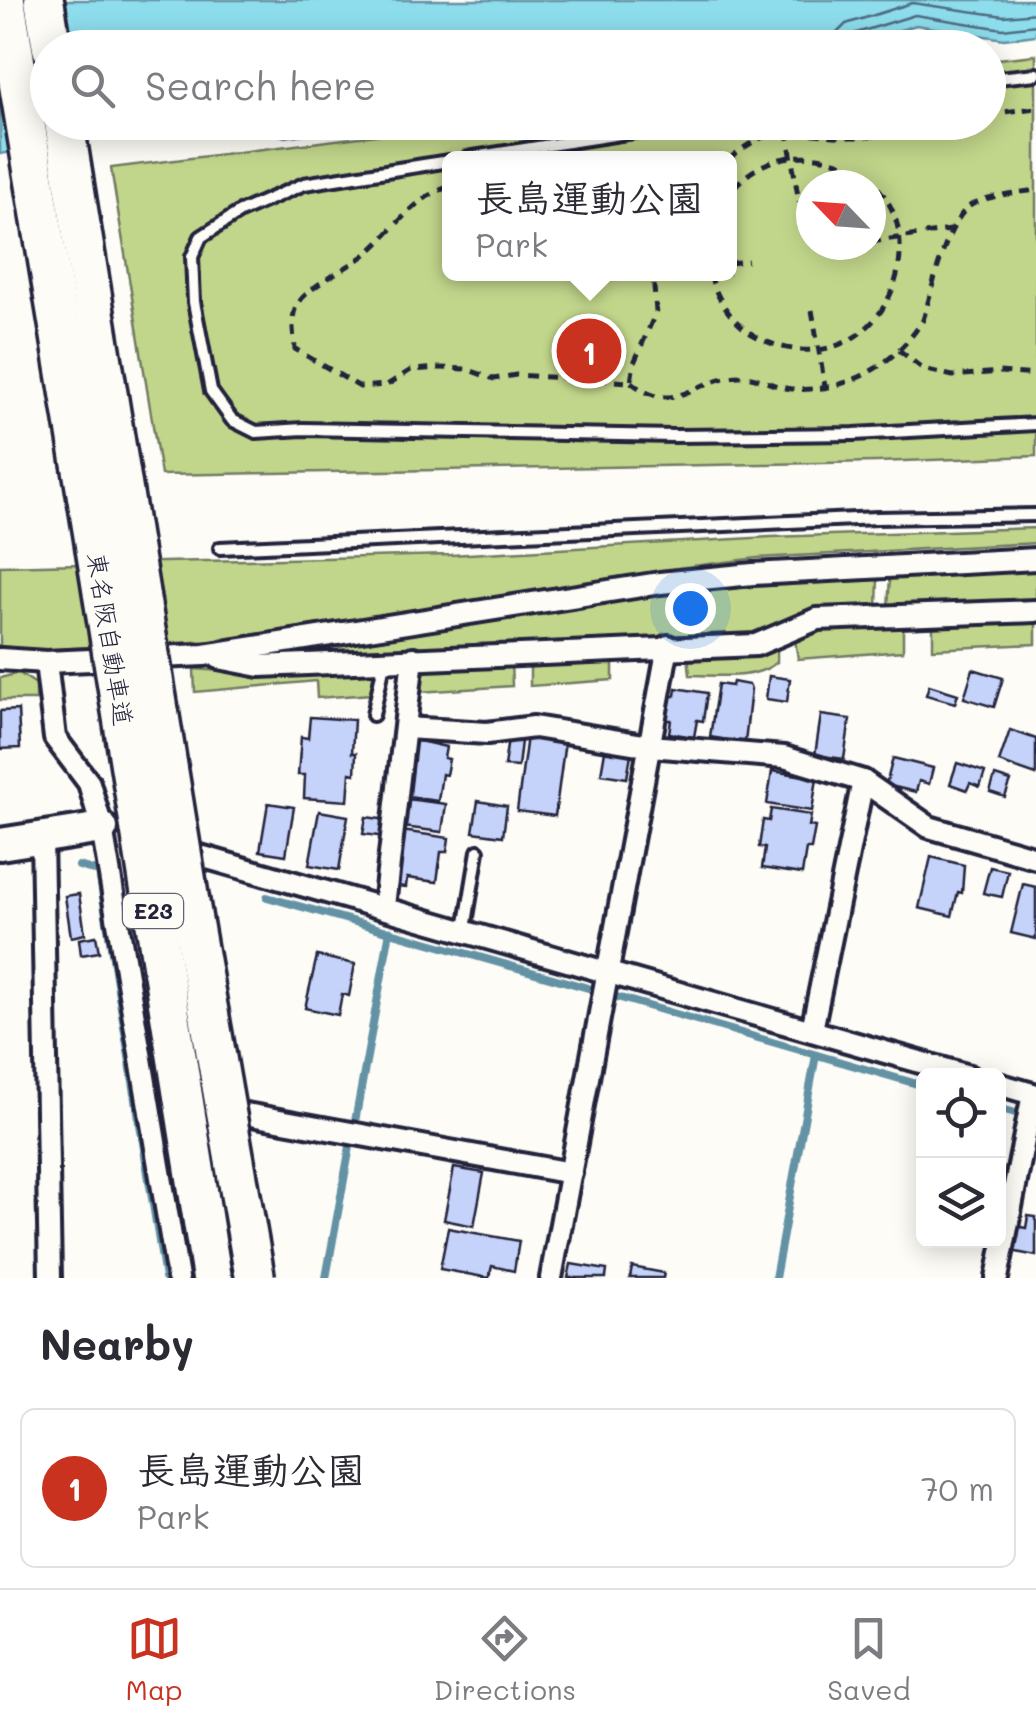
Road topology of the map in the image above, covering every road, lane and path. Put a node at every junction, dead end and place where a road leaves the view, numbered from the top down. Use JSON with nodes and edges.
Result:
{"nodes":[{"id":1,"x":5,"y":0,"type":"edge"},
{"id":2,"x":44,"y":0,"type":"edge"},
{"id":3,"x":49,"y":30,"type":"edge"},
{"id":4,"x":1036,"y":74,"type":"edge"},
{"id":5,"x":1006,"y":77,"type":"edge"},
{"id":6,"x":1036,"y":108,"type":"edge"},
{"id":7,"x":1006,"y":112,"type":"edge"},
{"id":8,"x":67,"y":140,"type":"edge"},
{"id":9,"x":582,"y":140,"type":"edge"},
{"id":10,"x":789,"y":140,"type":"edge"},
{"id":11,"x":511,"y":151,"type":"edge"},
{"id":12,"x":791,"y":156,"type":"junction"},
{"id":13,"x":442,"y":162,"type":"edge"},
{"id":14,"x":737,"y":185,"type":"edge"},
{"id":15,"x":796,"y":185,"type":"edge"},
{"id":16,"x":442,"y":189,"type":"edge"},
{"id":17,"x":1036,"y":190,"type":"edge"},
{"id":18,"x":951,"y":230,"type":"junction"},
{"id":19,"x":902,"y":236,"type":"junction"},
{"id":20,"x":886,"y":239,"type":"edge"},
{"id":21,"x":748,"y":261,"type":"dead end"},
{"id":22,"x":737,"y":262,"type":"edge"},
{"id":23,"x":654,"y":281,"type":"edge"},
{"id":24,"x":712,"y":281,"type":"edge"},
{"id":25,"x":812,"y":310,"type":"dead end"},
{"id":26,"x":899,"y":350,"type":"junction"},
{"id":27,"x":820,"y":351,"type":"junction"},
{"id":28,"x":1036,"y":374,"type":"edge"},
{"id":29,"x":631,"y":382,"type":"junction"},
{"id":30,"x":825,"y":387,"type":"junction"},
{"id":31,"x":1036,"y":424,"type":"edge"},
{"id":32,"x":1036,"y":515,"type":"edge"},
{"id":33,"x":220,"y":548,"type":"dead end"},
{"id":34,"x":1036,"y":559,"type":"edge"},
{"id":35,"x":1036,"y":611,"type":"edge"},
{"id":36,"x":668,"y":646,"type":"junction"},
{"id":37,"x":204,"y":655,"type":"junction"},
{"id":38,"x":413,"y":658,"type":"junction"},
{"id":39,"x":385,"y":659,"type":"junction"},
{"id":40,"x":6,"y":662,"type":"edge"},
{"id":41,"x":46,"y":662,"type":"junction"},
{"id":42,"x":372,"y":715,"type":"dead end"},
{"id":43,"x":406,"y":728,"type":"junction"},
{"id":44,"x":650,"y":746,"type":"junction"},
{"id":45,"x":863,"y":782,"type":"junction"},
{"id":46,"x":102,"y":828,"type":"junction"},
{"id":47,"x":42,"y":837,"type":"junction"},
{"id":48,"x":0,"y":844,"type":"edge"},
{"id":49,"x":478,"y":851,"type":"dead end"},
{"id":50,"x":1036,"y":858,"type":"edge"},
{"id":51,"x":384,"y":906,"type":"junction"},
{"id":52,"x":465,"y":929,"type":"junction"},
{"id":53,"x":610,"y":970,"type":"junction"},
{"id":54,"x":812,"y":1030,"type":"junction"},
{"id":55,"x":942,"y":1068,"type":"edge"},
{"id":56,"x":1006,"y":1086,"type":"edge"},
{"id":57,"x":1035,"y":1094,"type":"edge"},
{"id":58,"x":148,"y":1097,"type":"junction"},
{"id":59,"x":571,"y":1172,"type":"junction"},
{"id":60,"x":50,"y":1278,"type":"edge"},
{"id":61,"x":178,"y":1278,"type":"edge"},
{"id":62,"x":212,"y":1278,"type":"edge"},
{"id":63,"x":255,"y":1278,"type":"edge"},
{"id":64,"x":550,"y":1278,"type":"edge"},
{"id":65,"x":997,"y":1278,"type":"edge"}],
"edges":[{"from":1,"to":62,"type":"highway","name":"東名阪自動車道","number":"E23","bridge":true},
{"from":2,"to":3,"type":"highway"},
{"from":4,"to":5,"type":"lane"},
{"from":6,"to":7,"type":"path"},
{"from":8,"to":63,"type":"highway","name":"東名阪自動車道","number":"E23","bridge":true},
{"from":9,"to":11,"type":"lane"},
{"from":10,"to":12,"type":"path"},
{"from":12,"to":14,"type":"path"},
{"from":12,"to":15,"type":"path"},
{"from":12,"to":19,"type":"path"},
{"from":13,"to":31,"type":"lane"},
{"from":16,"to":29,"type":"path"},
{"from":17,"to":18,"type":"path"},
{"from":18,"to":19,"type":"path"},
{"from":18,"to":26,"type":"path"},
{"from":19,"to":20,"type":"path"},
{"from":19,"to":27,"type":"path"},
{"from":21,"to":22,"type":"path"},
{"from":23,"to":29,"type":"path"},
{"from":24,"to":27,"type":"path"},
{"from":25,"to":27,"type":"path"},
{"from":26,"to":28,"type":"path"},
{"from":26,"to":30,"type":"path"},
{"from":27,"to":30,"type":"path"},
{"from":29,"to":30,"type":"path"},
{"from":32,"to":33,"type":"lane"},
{"from":34,"to":37,"type":"street"},
{"from":35,"to":36,"type":"street"},
{"from":36,"to":38,"type":"street"},
{"from":36,"to":44,"type":"street"},
{"from":37,"to":39,"type":"street"},
{"from":37,"to":41,"type":"street"},
{"from":38,"to":39,"type":"street"},
{"from":38,"to":43,"type":"street"},
{"from":39,"to":42,"type":"lane"},
{"from":40,"to":41,"type":"street"},
{"from":41,"to":46,"type":"street"},
{"from":43,"to":44,"type":"street"},
{"from":43,"to":51,"type":"street"},
{"from":44,"to":45,"type":"street"},
{"from":44,"to":53,"type":"street"},
{"from":45,"to":50,"type":"street"},
{"from":45,"to":54,"type":"street"},
{"from":46,"to":47,"type":"street"},
{"from":46,"to":51,"type":"street"},
{"from":46,"to":58,"type":"street"},
{"from":47,"to":48,"type":"street"},
{"from":47,"to":60,"type":"street"},
{"from":49,"to":52,"type":"lane"},
{"from":51,"to":52,"type":"street"},
{"from":52,"to":53,"type":"street"},
{"from":53,"to":54,"type":"street"},
{"from":53,"to":59,"type":"street"},
{"from":54,"to":55,"type":"street"},
{"from":56,"to":57,"type":"street"},
{"from":57,"to":65,"type":"street"},
{"from":58,"to":59,"type":"street"},
{"from":58,"to":61,"type":"street"},
{"from":59,"to":64,"type":"street"}]}
